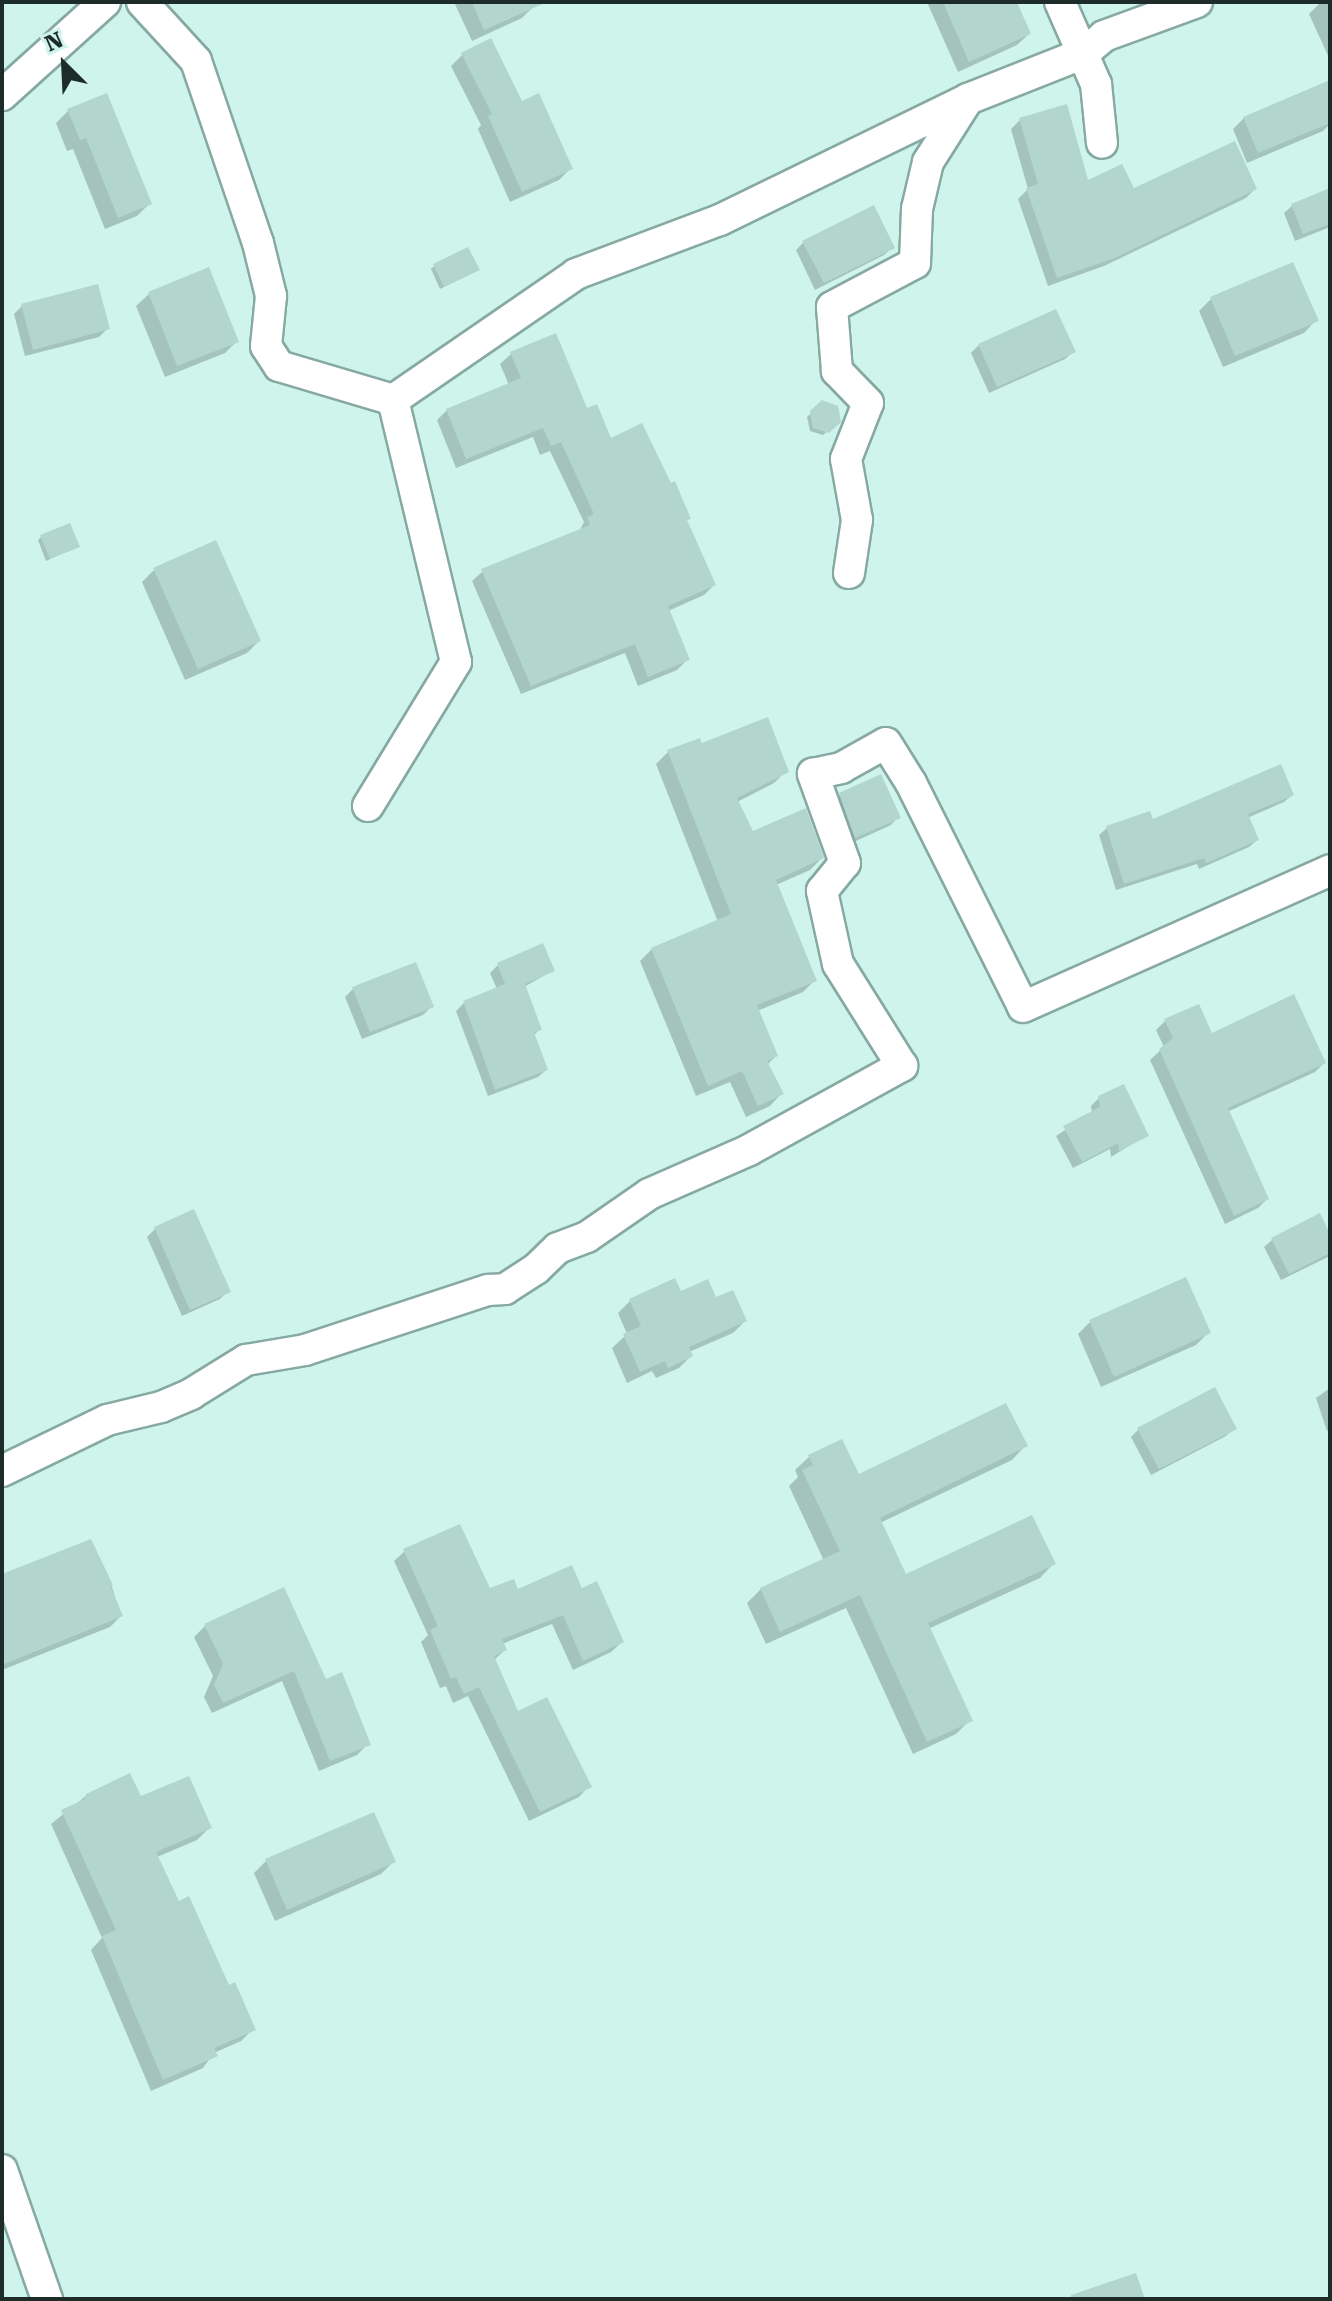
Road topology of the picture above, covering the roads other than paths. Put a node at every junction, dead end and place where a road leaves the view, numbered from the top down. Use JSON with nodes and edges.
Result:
{"nodes":[{"id":1,"x":105,"y":2,"type":"edge"},
{"id":2,"x":142,"y":2,"type":"edge"},
{"id":3,"x":1060,"y":2,"type":"edge"},
{"id":4,"x":1197,"y":2,"type":"edge"},
{"id":5,"x":1084,"y":53,"type":"junction"},
{"id":6,"x":2,"y":95,"type":"edge"},
{"id":7,"x":968,"y":99,"type":"junction"},
{"id":8,"x":1102,"y":143,"type":"dead end"},
{"id":9,"x":393,"y":400,"type":"junction"},
{"id":10,"x":849,"y":573,"type":"dead end"},
{"id":11,"x":368,"y":806,"type":"dead end"},
{"id":12,"x":1330,"y":870,"type":"edge"},
{"id":13,"x":2,"y":1471,"type":"edge"},
{"id":14,"x":2,"y":2170,"type":"edge"},
{"id":15,"x":47,"y":2299,"type":"edge"}],
"edges":[{"from":1,"to":6,"type":"street"},
{"from":2,"to":9,"type":"street"},
{"from":3,"to":5,"type":"street"},
{"from":4,"to":5,"type":"street"},
{"from":5,"to":7,"type":"street"},
{"from":5,"to":8,"type":"street"},
{"from":7,"to":9,"type":"street"},
{"from":7,"to":10,"type":"street"},
{"from":9,"to":11,"type":"street"},
{"from":12,"to":13,"type":"street"},
{"from":14,"to":15,"type":"street"}]}
